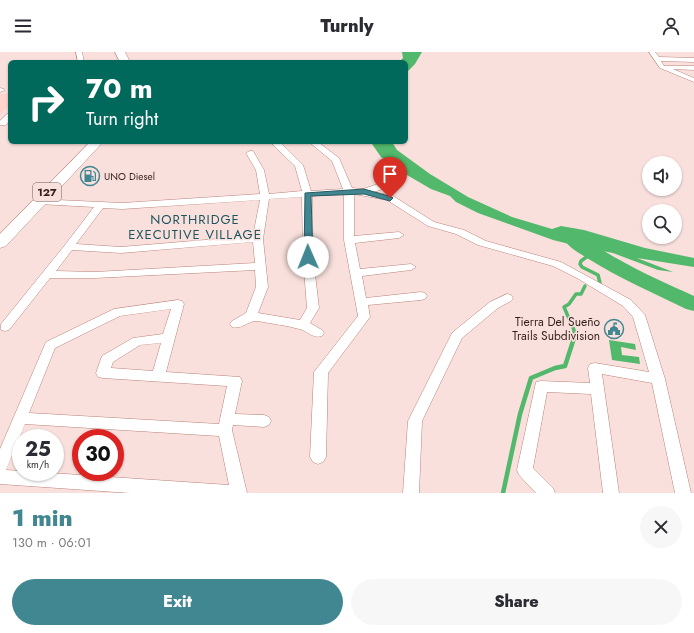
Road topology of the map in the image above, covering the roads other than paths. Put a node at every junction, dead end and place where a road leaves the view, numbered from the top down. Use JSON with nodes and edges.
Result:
{"nodes":[{"id":1,"x":652,"y":52,"type":"edge"},
{"id":2,"x":656,"y":59,"type":"junction"},
{"id":3,"x":694,"y":60,"type":"edge"},
{"id":4,"x":662,"y":67,"type":"junction"},
{"id":5,"x":694,"y":68,"type":"edge"},
{"id":6,"x":679,"y":75,"type":"junction"},
{"id":7,"x":694,"y":75,"type":"edge"},
{"id":8,"x":694,"y":80,"type":"edge"},
{"id":9,"x":8,"y":118,"type":"edge"},
{"id":10,"x":0,"y":123,"type":"edge"},
{"id":11,"x":95,"y":144,"type":"edge"},
{"id":12,"x":277,"y":144,"type":"edge"},
{"id":13,"x":316,"y":144,"type":"edge"},
{"id":14,"x":250,"y":153,"type":"dead end"},
{"id":15,"x":390,"y":183,"type":"dead end"},
{"id":16,"x":349,"y":191,"type":"junction"},
{"id":17,"x":364,"y":192,"type":"junction"},
{"id":18,"x":307,"y":194,"type":"junction"},
{"id":19,"x":265,"y":197,"type":"junction"},
{"id":20,"x":39,"y":201,"type":"junction"},
{"id":21,"x":101,"y":204,"type":"junction"},
{"id":22,"x":399,"y":235,"type":"dead end"},
{"id":23,"x":258,"y":239,"type":"junction"},
{"id":24,"x":349,"y":240,"type":"junction"},
{"id":25,"x":0,"y":243,"type":"edge"},
{"id":26,"x":70,"y":247,"type":"junction"},
{"id":27,"x":260,"y":266,"type":"junction"},
{"id":28,"x":411,"y":267,"type":"dead end"},
{"id":29,"x":356,"y":273,"type":"junction"},
{"id":30,"x":48,"y":274,"type":"junction"},
{"id":31,"x":421,"y":296,"type":"dead end"},
{"id":32,"x":507,"y":298,"type":"dead end"},
{"id":33,"x":362,"y":302,"type":"junction"},
{"id":34,"x":251,"y":316,"type":"junction"},
{"id":35,"x":236,"y":324,"type":"dead end"},
{"id":36,"x":303,"y":325,"type":"junction"},
{"id":37,"x":5,"y":327,"type":"dead end"},
{"id":38,"x":318,"y":333,"type":"dead end"},
{"id":39,"x":168,"y":338,"type":"junction"},
{"id":40,"x":158,"y":376,"type":"junction"},
{"id":41,"x":658,"y":379,"type":"junction"},
{"id":42,"x":597,"y":389,"type":"junction"},
{"id":43,"x":20,"y":418,"type":"junction"},
{"id":44,"x":264,"y":421,"type":"dead end"},
{"id":45,"x":226,"y":424,"type":"junction"},
{"id":46,"x":318,"y":456,"type":"dead end"},
{"id":47,"x":0,"y":467,"type":"edge"},
{"id":48,"x":0,"y":477,"type":"edge"},
{"id":49,"x":239,"y":493,"type":"edge"},
{"id":50,"x":411,"y":493,"type":"edge"},
{"id":51,"x":548,"y":493,"type":"edge"},
{"id":52,"x":611,"y":493,"type":"edge"},
{"id":53,"x":682,"y":493,"type":"edge"}],
"edges":[{"from":1,"to":2,"type":"street"},
{"from":2,"to":3,"type":"street"},
{"from":2,"to":4,"type":"street"},
{"from":4,"to":5,"type":"street"},
{"from":4,"to":6,"type":"street"},
{"from":6,"to":7,"type":"street"},
{"from":6,"to":8,"type":"street"},
{"from":9,"to":10,"type":"street"},
{"from":11,"to":20,"type":"main road","number":"127"},
{"from":12,"to":18,"type":"street"},
{"from":13,"to":16,"type":"street"},
{"from":14,"to":19,"type":"street"},
{"from":15,"to":17,"type":"street"},
{"from":16,"to":17,"type":"street"},
{"from":16,"to":18,"type":"street"},
{"from":16,"to":24,"type":"street"},
{"from":17,"to":41,"type":"street"},
{"from":18,"to":19,"type":"street"},
{"from":18,"to":36,"type":"street"},
{"from":19,"to":21,"type":"street"},
{"from":19,"to":23,"type":"street"},
{"from":20,"to":21,"type":"street"},
{"from":20,"to":25,"type":"main road","number":"127"},
{"from":21,"to":26,"type":"street"},
{"from":22,"to":24,"type":"street"},
{"from":23,"to":26,"type":"street"},
{"from":23,"to":27,"type":"street"},
{"from":24,"to":29,"type":"street"},
{"from":26,"to":30,"type":"street"},
{"from":27,"to":30,"type":"street"},
{"from":27,"to":34,"type":"street"},
{"from":28,"to":29,"type":"street"},
{"from":29,"to":33,"type":"street"},
{"from":30,"to":37,"type":"street"},
{"from":31,"to":33,"type":"street"},
{"from":32,"to":50,"type":"street"},
{"from":33,"to":46,"type":"street"},
{"from":34,"to":35,"type":"street"},
{"from":34,"to":36,"type":"street"},
{"from":36,"to":38,"type":"street"},
{"from":39,"to":40,"type":"street"},
{"from":39,"to":40,"type":"street"},
{"from":39,"to":43,"type":"street"},
{"from":40,"to":45,"type":"street"},
{"from":41,"to":42,"type":"street"},
{"from":41,"to":53,"type":"street"},
{"from":42,"to":51,"type":"street"},
{"from":42,"to":52,"type":"street"},
{"from":43,"to":45,"type":"street"},
{"from":43,"to":47,"type":"street"},
{"from":44,"to":45,"type":"street"},
{"from":45,"to":49,"type":"street"},
{"from":48,"to":49,"type":"street"}]}
